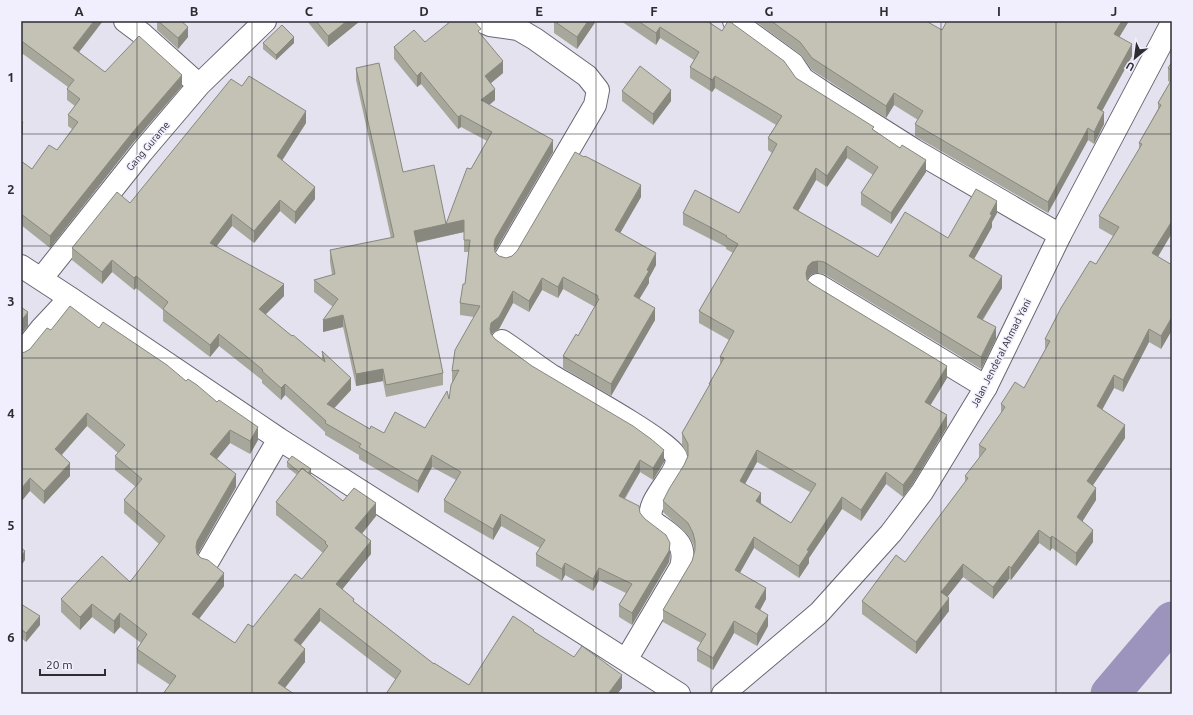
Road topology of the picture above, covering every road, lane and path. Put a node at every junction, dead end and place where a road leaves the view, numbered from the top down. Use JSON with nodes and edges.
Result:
{"nodes":[{"id":1,"x":125,"y":21,"type":"edge"},
{"id":2,"x":265,"y":21,"type":"edge"},
{"id":3,"x":481,"y":21,"type":"edge"},
{"id":4,"x":734,"y":21,"type":"edge"},
{"id":5,"x":1172,"y":23,"type":"edge"},
{"id":6,"x":199,"y":85,"type":"junction"},
{"id":7,"x":1060,"y":235,"type":"junction"},
{"id":8,"x":506,"y":257,"type":"edge"},
{"id":9,"x":21,"y":266,"type":"edge"},
{"id":10,"x":41,"y":279,"type":"junction"},
{"id":11,"x":818,"y":285,"type":"dead end"},
{"id":12,"x":70,"y":298,"type":"junction"},
{"id":13,"x":502,"y":341,"type":"dead end"},
{"id":14,"x":21,"y":354,"type":"edge"},
{"id":15,"x":986,"y":387,"type":"junction"},
{"id":16,"x":279,"y":439,"type":"junction"},
{"id":17,"x":208,"y":560,"type":"edge"},
{"id":18,"x":626,"y":660,"type":"junction"},
{"id":19,"x":679,"y":694,"type":"edge"},
{"id":20,"x":723,"y":694,"type":"edge"}],
"edges":[{"from":1,"to":6,"type":"main road"},
{"from":2,"to":6,"type":"main road","name":"Gang Gurame"},
{"from":3,"to":8,"type":"main road"},
{"from":4,"to":7,"type":"main road"},
{"from":5,"to":7,"type":"main road","name":"Jalan Jenderal Ahmad Yani"},
{"from":6,"to":10,"type":"main road","name":"Gang Gurame"},
{"from":7,"to":15,"type":"main road","name":"Jalan Jenderal Ahmad Yani"},
{"from":9,"to":10,"type":"main road"},
{"from":10,"to":12,"type":"main road"},
{"from":11,"to":15,"type":"main road"},
{"from":12,"to":14,"type":"main road"},
{"from":12,"to":16,"type":"main road"},
{"from":13,"to":18,"type":"main road"},
{"from":15,"to":20,"type":"main road","name":"Jalan Jenderal Ahmad Yani"},
{"from":16,"to":17,"type":"main road"},
{"from":16,"to":18,"type":"main road"},
{"from":18,"to":19,"type":"main road"}]}
